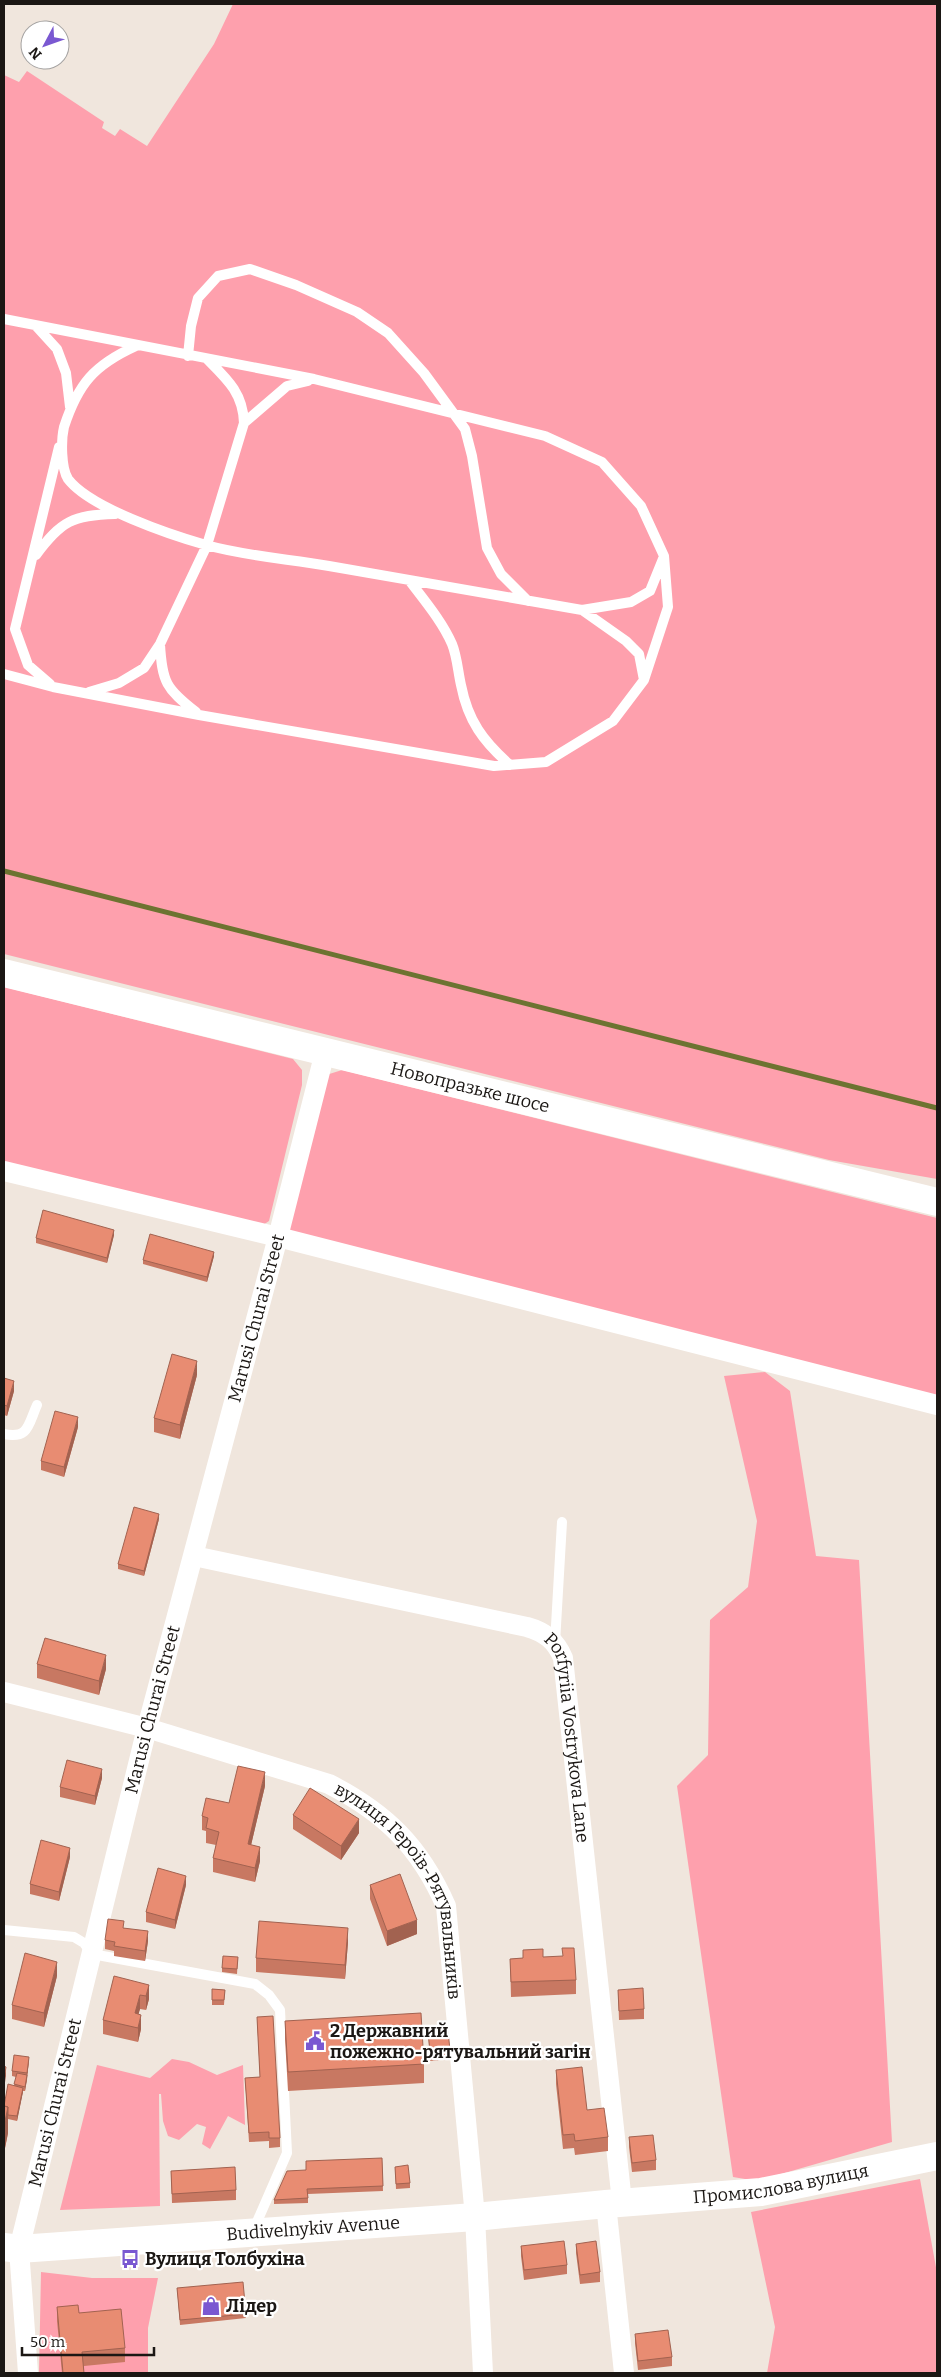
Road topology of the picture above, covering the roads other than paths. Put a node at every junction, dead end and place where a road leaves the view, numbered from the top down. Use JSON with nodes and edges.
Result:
{"nodes":[{"id":1,"x":4,"y":319,"type":"edge"},
{"id":2,"x":36,"y":326,"type":"junction"},
{"id":3,"x":136,"y":346,"type":"junction"},
{"id":4,"x":188,"y":356,"type":"junction"},
{"id":5,"x":207,"y":359,"type":"junction"},
{"id":6,"x":314,"y":379,"type":"junction"},
{"id":7,"x":70,"y":409,"type":"junction"},
{"id":8,"x":456,"y":414,"type":"junction"},
{"id":9,"x":244,"y":423,"type":"junction"},
{"id":10,"x":63,"y":433,"type":"junction"},
{"id":11,"x":118,"y":514,"type":"junction"},
{"id":12,"x":207,"y":545,"type":"junction"},
{"id":13,"x":664,"y":556,"type":"junction"},
{"id":14,"x":34,"y":558,"type":"junction"},
{"id":15,"x":409,"y":580,"type":"junction"},
{"id":16,"x":528,"y":601,"type":"junction"},
{"id":17,"x":582,"y":610,"type":"junction"},
{"id":18,"x":160,"y":644,"type":"junction"},
{"id":19,"x":4,"y":674,"type":"edge"},
{"id":20,"x":644,"y":680,"type":"junction"},
{"id":21,"x":53,"y":687,"type":"junction"},
{"id":22,"x":86,"y":693,"type":"junction"},
{"id":23,"x":199,"y":715,"type":"junction"},
{"id":24,"x":510,"y":765,"type":"junction"},
{"id":25,"x":4,"y":973,"type":"edge"},
{"id":26,"x":325,"y":1052,"type":"junction"},
{"id":27,"x":4,"y":1171,"type":"edge"},
{"id":28,"x":937,"y":1202,"type":"edge"},
{"id":29,"x":278,"y":1237,"type":"junction"},
{"id":30,"x":37,"y":1405,"type":"dead end"},
{"id":31,"x":937,"y":1405,"type":"edge"},
{"id":32,"x":4,"y":1434,"type":"edge"},
{"id":33,"x":562,"y":1522,"type":"dead end"},
{"id":34,"x":194,"y":1556,"type":"junction"},
{"id":35,"x":555,"y":1643,"type":"junction"},
{"id":36,"x":4,"y":1692,"type":"edge"},
{"id":37,"x":147,"y":1728,"type":"junction"},
{"id":38,"x":4,"y":1930,"type":"edge"},
{"id":39,"x":92,"y":1954,"type":"junction"},
{"id":40,"x":937,"y":2156,"type":"edge"},
{"id":41,"x":614,"y":2203,"type":"junction"},
{"id":42,"x":475,"y":2217,"type":"junction"},
{"id":43,"x":251,"y":2233,"type":"junction"},
{"id":44,"x":12,"y":2248,"type":"edge"},
{"id":45,"x":28,"y":2373,"type":"edge"},
{"id":46,"x":483,"y":2373,"type":"edge"},
{"id":47,"x":624,"y":2373,"type":"edge"}],
"edges":[{"from":1,"to":2,"type":"lane"},
{"from":2,"to":3,"type":"lane"},
{"from":2,"to":7,"type":"lane"},
{"from":3,"to":4,"type":"lane"},
{"from":3,"to":7,"type":"lane"},
{"from":4,"to":5,"type":"lane"},
{"from":4,"to":8,"type":"lane"},
{"from":5,"to":6,"type":"lane"},
{"from":5,"to":9,"type":"lane"},
{"from":6,"to":8,"type":"lane"},
{"from":6,"to":9,"type":"lane"},
{"from":7,"to":10,"type":"lane"},
{"from":8,"to":13,"type":"lane"},
{"from":8,"to":16,"type":"lane"},
{"from":9,"to":12,"type":"lane"},
{"from":10,"to":11,"type":"lane"},
{"from":10,"to":14,"type":"lane"},
{"from":11,"to":12,"type":"lane"},
{"from":11,"to":14,"type":"lane"},
{"from":12,"to":15,"type":"lane"},
{"from":12,"to":18,"type":"lane"},
{"from":13,"to":17,"type":"lane"},
{"from":13,"to":20,"type":"lane"},
{"from":14,"to":21,"type":"lane"},
{"from":15,"to":16,"type":"lane"},
{"from":15,"to":24,"type":"lane"},
{"from":16,"to":17,"type":"lane"},
{"from":17,"to":20,"type":"lane"},
{"from":18,"to":22,"type":"lane"},
{"from":18,"to":23,"type":"lane"},
{"from":19,"to":21,"type":"lane"},
{"from":20,"to":24,"type":"lane"},
{"from":21,"to":22,"type":"lane"},
{"from":22,"to":23,"type":"lane"},
{"from":23,"to":24,"type":"lane"},
{"from":25,"to":26,"type":"main road","name":"Новопразьке шосе"},
{"from":26,"to":28,"type":"main road","name":"Новопразьке шосе"},
{"from":26,"to":29,"type":"street","name":"Marusi Churai Street"},
{"from":27,"to":29,"type":"street"},
{"from":29,"to":31,"type":"street"},
{"from":29,"to":34,"type":"street","name":"Marusi Churai Street"},
{"from":30,"to":32,"type":"lane"},
{"from":33,"to":35,"type":"lane"},
{"from":34,"to":35,"type":"street","name":"Porfyriia Vostrykova Lane"},
{"from":34,"to":37,"type":"street","name":"Marusi Churai Street"},
{"from":35,"to":41,"type":"street","name":"Porfyriia Vostrykova Lane"},
{"from":36,"to":37,"type":"street","name":"вулиця Героїв-Рятувальників"},
{"from":37,"to":39,"type":"street","name":"Marusi Churai Street"},
{"from":37,"to":42,"type":"street","name":"вулиця Героїв-Рятувальників"},
{"from":38,"to":39,"type":"lane"},
{"from":39,"to":43,"type":"lane"},
{"from":39,"to":44,"type":"street","name":"Marusi Churai Street"},
{"from":40,"to":41,"type":"main road","name":"Промислова вулиця"},
{"from":41,"to":42,"type":"main road","name":"Budivelnykiv Avenue"},
{"from":41,"to":47,"type":"street","name":"Porfyriia Vostrykova Lane"},
{"from":42,"to":43,"type":"main road","name":"Budivelnykiv Avenue"},
{"from":42,"to":46,"type":"street","name":"вулиця Героїв-Рятувальників"},
{"from":43,"to":44,"type":"main road","name":"Budivelnykiv Avenue"},
{"from":44,"to":45,"type":"street","name":"Marusi Churai Street"}]}
